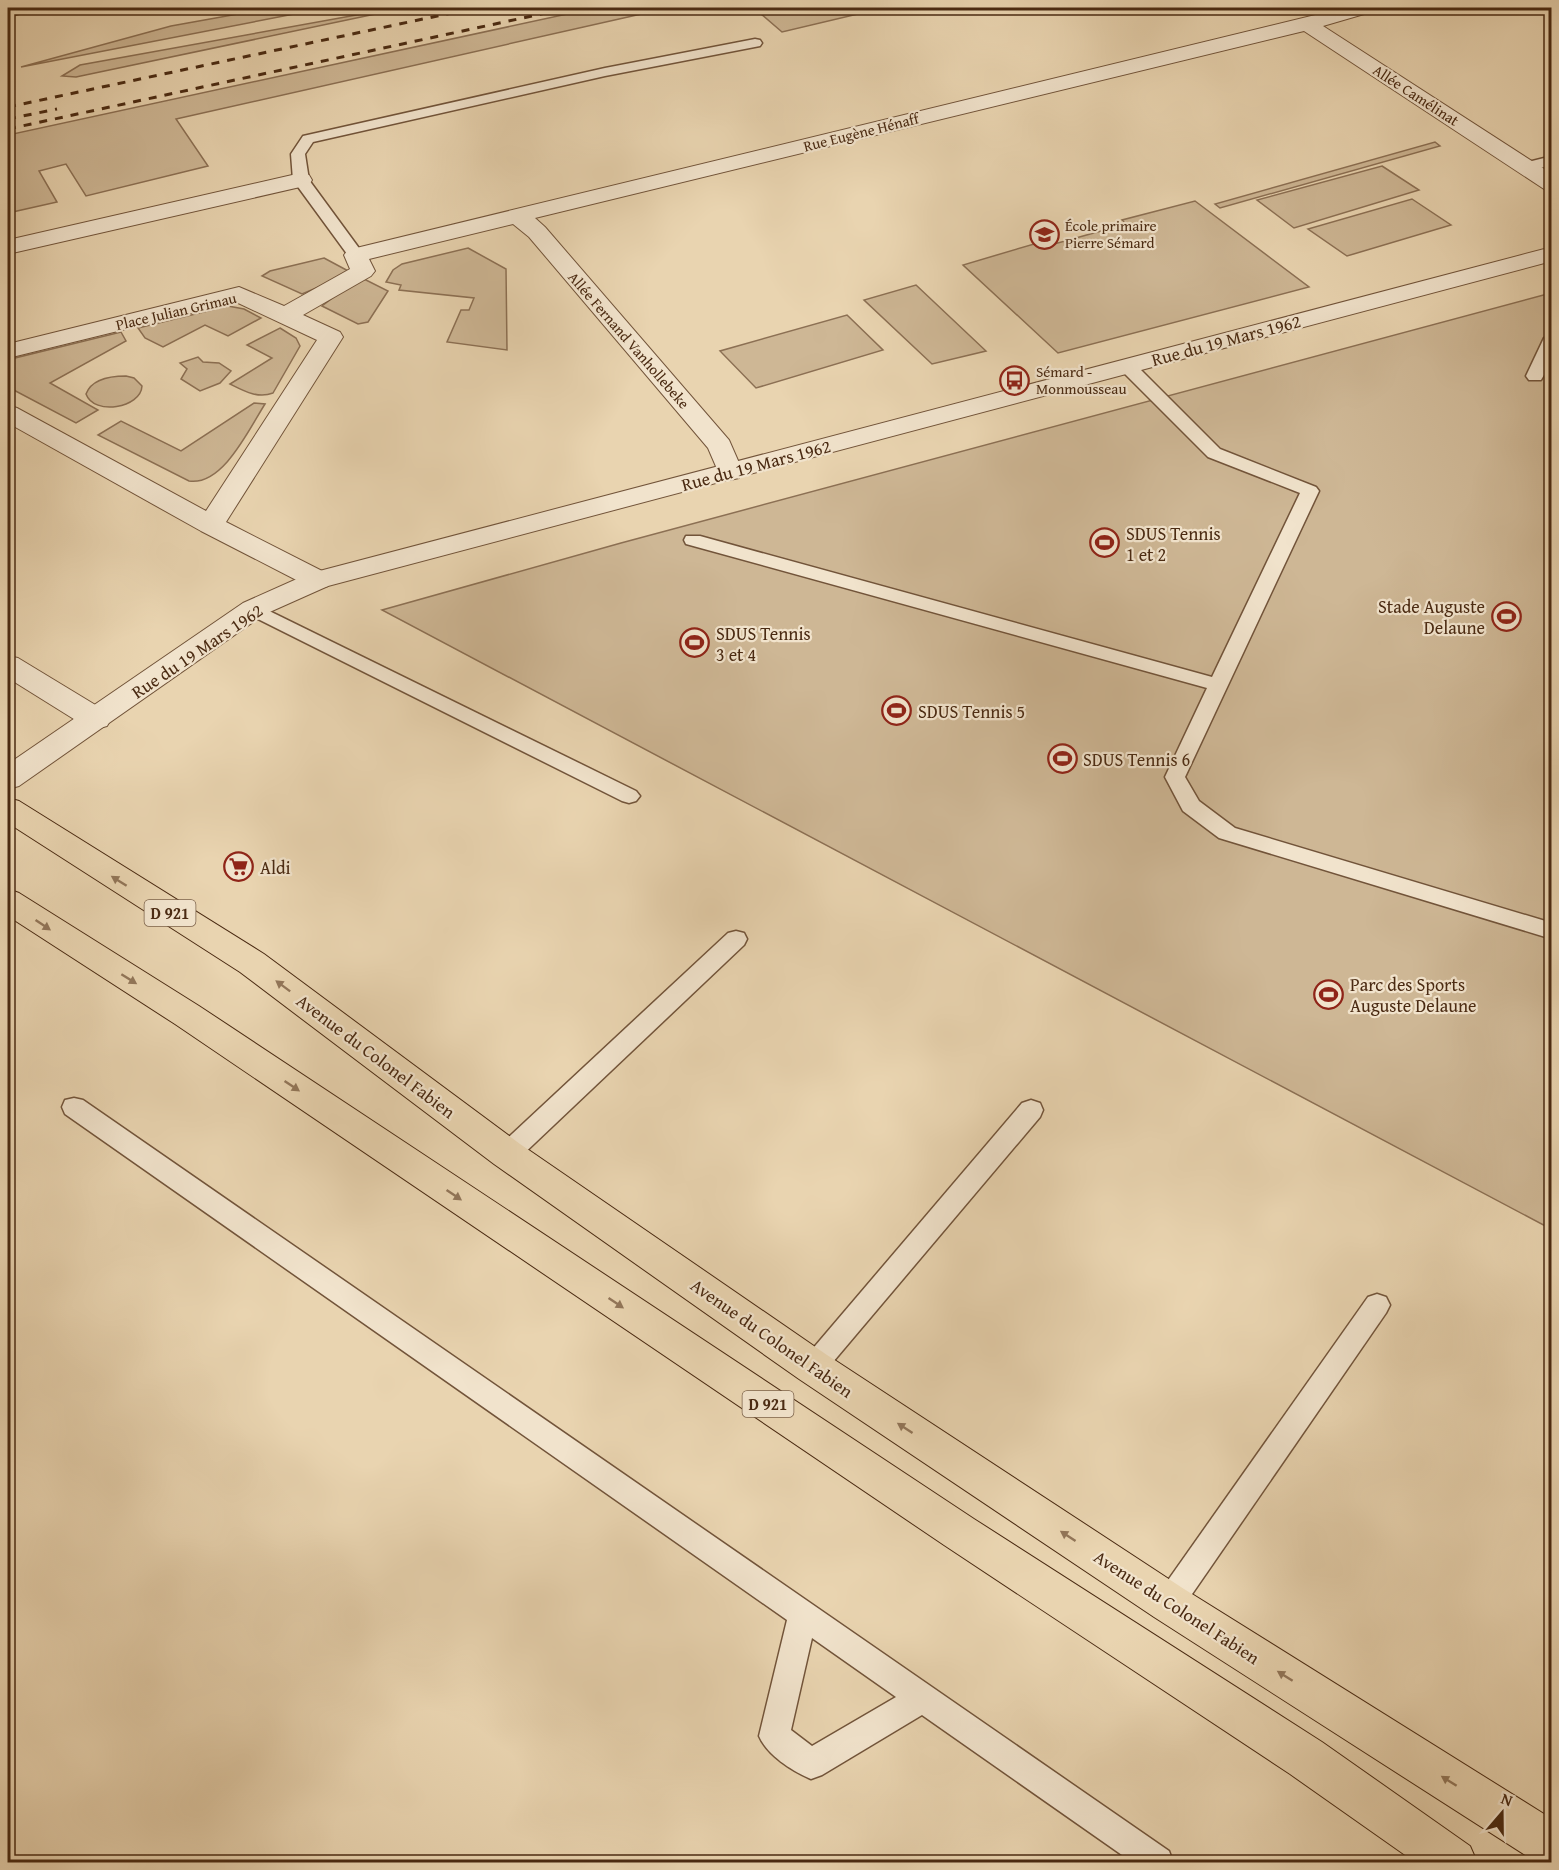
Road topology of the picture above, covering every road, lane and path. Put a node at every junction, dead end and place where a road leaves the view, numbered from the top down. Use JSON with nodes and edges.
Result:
{"nodes":[{"id":1,"x":20,"y":8,"type":"edge"},
{"id":2,"x":1364,"y":8,"type":"edge"},
{"id":3,"x":8,"y":11,"type":"edge"},
{"id":4,"x":1307,"y":24,"type":"junction"},
{"id":5,"x":755,"y":43,"type":"dead end"},
{"id":6,"x":1551,"y":160,"type":"edge"},
{"id":7,"x":1525,"y":167,"type":"junction"},
{"id":8,"x":301,"y":180,"type":"junction"},
{"id":9,"x":1551,"y":184,"type":"edge"},
{"id":10,"x":517,"y":215,"type":"junction"},
{"id":11,"x":8,"y":247,"type":"edge"},
{"id":12,"x":1551,"y":254,"type":"edge"},
{"id":13,"x":356,"y":255,"type":"junction"},
{"id":14,"x":285,"y":315,"type":"junction"},
{"id":15,"x":1551,"y":338,"type":"edge"},
{"id":16,"x":8,"y":351,"type":"edge"},
{"id":17,"x":1127,"y":366,"type":"junction"},
{"id":18,"x":1535,"y":376,"type":"dead end"},
{"id":19,"x":8,"y":413,"type":"edge"},
{"id":20,"x":730,"y":472,"type":"junction"},
{"id":21,"x":211,"y":525,"type":"junction"},
{"id":22,"x":693,"y":540,"type":"dead end"},
{"id":23,"x":318,"y":580,"type":"junction"},
{"id":24,"x":253,"y":609,"type":"junction"},
{"id":25,"x":8,"y":665,"type":"edge"},
{"id":26,"x":1218,"y":685,"type":"junction"},
{"id":27,"x":96,"y":719,"type":"junction"},
{"id":28,"x":8,"y":779,"type":"edge"},
{"id":29,"x":628,"y":796,"type":"dead end"},
{"id":30,"x":8,"y":809,"type":"edge"},
{"id":31,"x":8,"y":901,"type":"edge"},
{"id":32,"x":1551,"y":931,"type":"edge"},
{"id":33,"x":736,"y":939,"type":"dead end"},
{"id":34,"x":74,"y":1107,"type":"dead end"},
{"id":35,"x":1031,"y":1110,"type":"dead end"},
{"id":36,"x":507,"y":1154,"type":"junction"},
{"id":37,"x":1377,"y":1305,"type":"dead end"},
{"id":38,"x":813,"y":1367,"type":"junction"},
{"id":39,"x":1169,"y":1603,"type":"junction"},
{"id":40,"x":803,"y":1614,"type":"junction"},
{"id":41,"x":923,"y":1698,"type":"junction"},
{"id":42,"x":1551,"y":1846,"type":"edge"},
{"id":43,"x":1158,"y":1863,"type":"edge"},
{"id":44,"x":1454,"y":1863,"type":"edge"}],
"edges":[{"from":1,"to":3,"type":"street"},
{"from":2,"to":4,"type":"street","name":"Rue Eugène Hénaff"},
{"from":4,"to":7,"type":"street","name":"Allée Camélinat"},
{"from":4,"to":10,"type":"street","name":"Rue Eugène Hénaff"},
{"from":5,"to":8,"type":"lane"},
{"from":6,"to":7,"type":"lane"},
{"from":7,"to":9,"type":"street","name":"Allée Camélinat"},
{"from":8,"to":11,"type":"street"},
{"from":8,"to":13,"type":"lane"},
{"from":10,"to":13,"type":"street","name":"Rue Eugène Hénaff"},
{"from":10,"to":20,"type":"street","name":"Allée Fernand Vanhollebeke"},
{"from":12,"to":17,"type":"street","name":"Rue du 19 Mars 1962"},
{"from":13,"to":14,"type":"street"},
{"from":14,"to":16,"type":"street","name":"Place Julian Grimau"},
{"from":14,"to":21,"type":"street","name":"Place Julian Grimau"},
{"from":15,"to":18,"type":"lane"},
{"from":17,"to":20,"type":"street","name":"Rue du 19 Mars 1962"},
{"from":17,"to":26,"type":"lane"},
{"from":19,"to":21,"type":"street"},
{"from":20,"to":23,"type":"street","name":"Rue du 19 Mars 1962"},
{"from":21,"to":23,"type":"street"},
{"from":22,"to":26,"type":"lane"},
{"from":23,"to":24,"type":"street","name":"Rue du 19 Mars 1962"},
{"from":24,"to":27,"type":"street","name":"Rue du 19 Mars 1962"},
{"from":24,"to":29,"type":"lane"},
{"from":25,"to":27,"type":"street"},
{"from":26,"to":32,"type":"lane"},
{"from":27,"to":28,"type":"street","name":"Rue du 19 Mars 1962"},
{"from":36,"to":30,"type":"main road","name":"Avenue du Colonel Fabien","number":"D 921","one_way":true},
{"from":31,"to":44,"type":"main road","number":"D 921","one_way":true},
{"from":33,"to":36,"type":"lane"},
{"from":34,"to":40,"type":"lane"},
{"from":35,"to":38,"type":"lane"},
{"from":36,"to":38,"type":"main road","name":"Avenue du Colonel Fabien","number":"D 921"},
{"from":37,"to":39,"type":"lane"},
{"from":39,"to":38,"type":"main road","name":"Avenue du Colonel Fabien","number":"D 921","one_way":true},
{"from":42,"to":39,"type":"main road","name":"Avenue du Colonel Fabien","number":"D 921","one_way":true},
{"from":40,"to":41,"type":"lane"},
{"from":40,"to":41,"type":"lane"},
{"from":41,"to":43,"type":"lane"}]}
